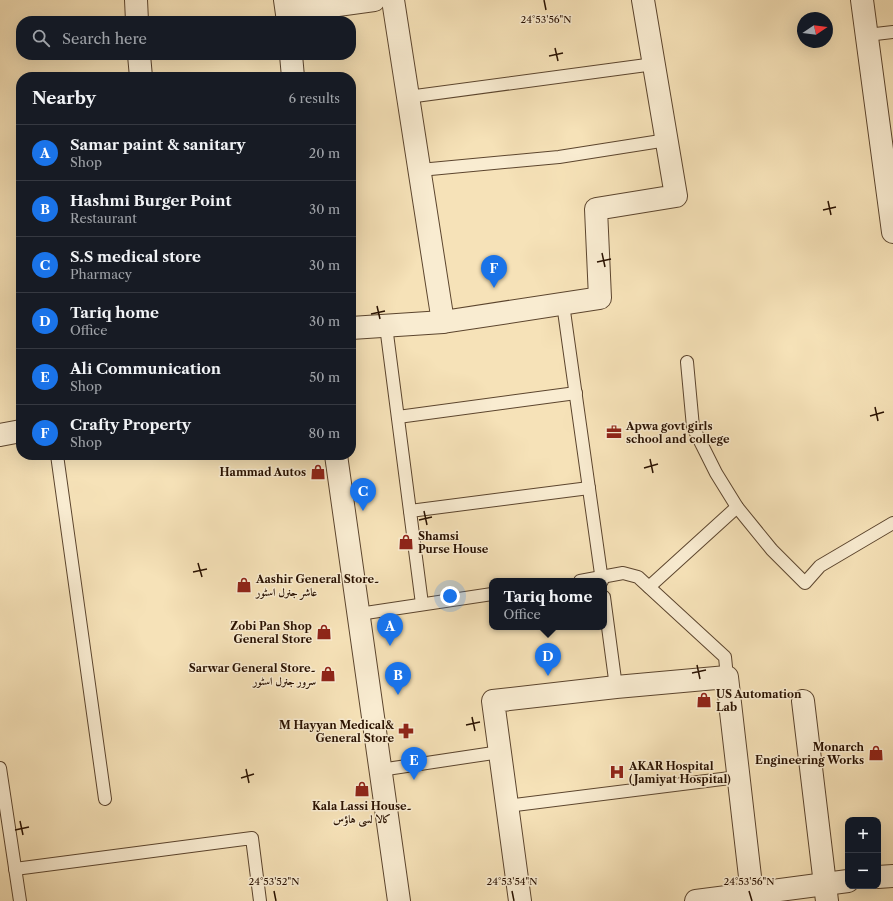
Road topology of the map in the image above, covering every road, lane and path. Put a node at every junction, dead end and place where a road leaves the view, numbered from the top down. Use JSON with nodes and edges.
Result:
{"nodes":[{"id":1,"x":136,"y":0,"type":"edge"},
{"id":2,"x":374,"y":0,"type":"edge"},
{"id":3,"x":393,"y":0,"type":"edge"},
{"id":4,"x":643,"y":0,"type":"edge"},
{"id":5,"x":862,"y":0,"type":"edge"},
{"id":6,"x":287,"y":11,"type":"edge"},
{"id":7,"x":137,"y":16,"type":"edge"},
{"id":8,"x":893,"y":32,"type":"edge"},
{"id":9,"x":867,"y":35,"type":"junction"},
{"id":10,"x":139,"y":60,"type":"edge"},
{"id":11,"x":291,"y":60,"type":"edge"},
{"id":12,"x":654,"y":64,"type":"junction"},
{"id":13,"x":141,"y":72,"type":"edge"},
{"id":14,"x":293,"y":72,"type":"edge"},
{"id":15,"x":408,"y":97,"type":"junction"},
{"id":16,"x":667,"y":140,"type":"junction"},
{"id":17,"x":420,"y":170,"type":"junction"},
{"id":18,"x":889,"y":170,"type":"edge"},
{"id":19,"x":893,"y":232,"type":"edge"},
{"id":20,"x":563,"y":304,"type":"junction"},
{"id":21,"x":443,"y":322,"type":"junction"},
{"id":22,"x":386,"y":326,"type":"junction"},
{"id":23,"x":356,"y":328,"type":"edge"},
{"id":24,"x":687,"y":362,"type":"dead end"},
{"id":25,"x":576,"y":393,"type":"junction"},
{"id":26,"x":398,"y":417,"type":"junction"},
{"id":27,"x":16,"y":432,"type":"edge"},
{"id":28,"x":0,"y":435,"type":"edge"},
{"id":29,"x":59,"y":460,"type":"edge"},
{"id":30,"x":337,"y":460,"type":"edge"},
{"id":31,"x":589,"y":488,"type":"junction"},
{"id":32,"x":737,"y":507,"type":"junction"},
{"id":33,"x":410,"y":511,"type":"junction"},
{"id":34,"x":893,"y":523,"type":"edge"},
{"id":35,"x":602,"y":578,"type":"edge"},
{"id":36,"x":606,"y":578,"type":"edge"},
{"id":37,"x":649,"y":587,"type":"junction"},
{"id":38,"x":489,"y":594,"type":"edge"},
{"id":39,"x":422,"y":604,"type":"junction"},
{"id":40,"x":358,"y":614,"type":"junction"},
{"id":41,"x":607,"y":620,"type":"edge"},
{"id":42,"x":727,"y":677,"type":"junction"},
{"id":43,"x":616,"y":687,"type":"junction"},
{"id":44,"x":803,"y":701,"type":"dead end"},
{"id":45,"x":500,"y":752,"type":"junction"},
{"id":46,"x":0,"y":768,"type":"edge"},
{"id":47,"x":380,"y":770,"type":"junction"},
{"id":48,"x":738,"y":777,"type":"junction"},
{"id":49,"x":105,"y":799,"type":"dead end"},
{"id":50,"x":507,"y":806,"type":"junction"},
{"id":51,"x":15,"y":869,"type":"junction"},
{"id":52,"x":893,"y":876,"type":"edge"},
{"id":53,"x":881,"y":878,"type":"edge"},
{"id":54,"x":845,"y":883,"type":"edge"},
{"id":55,"x":826,"y":893,"type":"edge"},
{"id":56,"x":752,"y":894,"type":"junction"},
{"id":57,"x":20,"y":901,"type":"edge"},
{"id":58,"x":260,"y":901,"type":"edge"},
{"id":59,"x":400,"y":901,"type":"edge"},
{"id":60,"x":520,"y":901,"type":"edge"},
{"id":61,"x":696,"y":901,"type":"edge"}],
"edges":[{"from":1,"to":7,"type":"street"},
{"from":2,"to":6,"type":"street"},
{"from":3,"to":15,"type":"street"},
{"from":4,"to":12,"type":"street"},
{"from":5,"to":9,"type":"street"},
{"from":8,"to":9,"type":"lane"},
{"from":9,"to":18,"type":"street"},
{"from":10,"to":13,"type":"street"},
{"from":11,"to":14,"type":"street"},
{"from":12,"to":15,"type":"lane"},
{"from":12,"to":16,"type":"street"},
{"from":15,"to":17,"type":"street"},
{"from":16,"to":17,"type":"lane"},
{"from":16,"to":20,"type":"street"},
{"from":17,"to":21,"type":"street"},
{"from":18,"to":19,"type":"street"},
{"from":20,"to":21,"type":"street"},
{"from":20,"to":25,"type":"lane"},
{"from":21,"to":22,"type":"street"},
{"from":22,"to":23,"type":"street"},
{"from":22,"to":26,"type":"lane"},
{"from":24,"to":32,"type":"lane"},
{"from":25,"to":26,"type":"lane"},
{"from":25,"to":31,"type":"lane"},
{"from":26,"to":33,"type":"lane"},
{"from":27,"to":28,"type":"street"},
{"from":29,"to":49,"type":"lane"},
{"from":30,"to":40,"type":"street"},
{"from":31,"to":33,"type":"lane"},
{"from":31,"to":35,"type":"lane"},
{"from":32,"to":34,"type":"lane"},
{"from":32,"to":37,"type":"lane"},
{"from":33,"to":39,"type":"lane"},
{"from":36,"to":37,"type":"lane"},
{"from":37,"to":42,"type":"lane"},
{"from":38,"to":39,"type":"lane"},
{"from":39,"to":40,"type":"lane"},
{"from":40,"to":47,"type":"street"},
{"from":41,"to":43,"type":"lane"},
{"from":42,"to":43,"type":"street"},
{"from":42,"to":48,"type":"street"},
{"from":43,"to":45,"type":"street"},
{"from":44,"to":55,"type":"street"},
{"from":45,"to":47,"type":"lane"},
{"from":45,"to":50,"type":"street"},
{"from":46,"to":51,"type":"lane"},
{"from":47,"to":59,"type":"street"},
{"from":48,"to":50,"type":"lane"},
{"from":48,"to":56,"type":"street"},
{"from":50,"to":60,"type":"street"},
{"from":51,"to":57,"type":"lane"},
{"from":51,"to":58,"type":"lane"},
{"from":52,"to":53,"type":"street"},
{"from":54,"to":55,"type":"street"},
{"from":55,"to":56,"type":"street"},
{"from":56,"to":61,"type":"street"}]}
